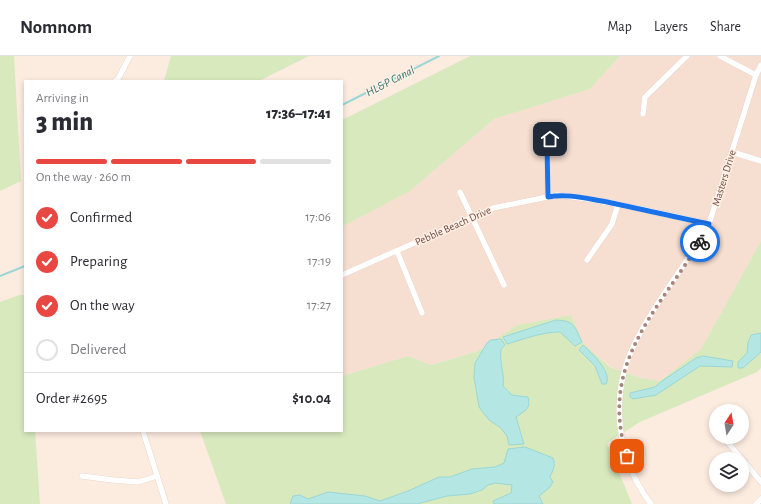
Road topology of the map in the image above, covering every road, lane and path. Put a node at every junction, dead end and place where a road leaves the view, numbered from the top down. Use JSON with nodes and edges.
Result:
{"nodes":[{"id":1,"x":130,"y":56,"type":"edge"},
{"id":2,"x":687,"y":56,"type":"edge"},
{"id":3,"x":720,"y":56,"type":"edge"},
{"id":4,"x":761,"y":65,"type":"edge"},
{"id":5,"x":756,"y":75,"type":"junction"},
{"id":6,"x":116,"y":80,"type":"edge"},
{"id":7,"x":644,"y":114,"type":"dead end"},
{"id":8,"x":550,"y":139,"type":"dead end"},
{"id":9,"x":732,"y":152,"type":"junction"},
{"id":10,"x":761,"y":161,"type":"edge"},
{"id":11,"x":460,"y":192,"type":"dead end"},
{"id":12,"x":548,"y":197,"type":"junction"},
{"id":13,"x":618,"y":204,"type":"junction"},
{"id":14,"x":472,"y":217,"type":"junction"},
{"id":15,"x":709,"y":224,"type":"junction"},
{"id":16,"x":397,"y":250,"type":"junction"},
{"id":17,"x":587,"y":260,"type":"dead end"},
{"id":18,"x":343,"y":275,"type":"edge"},
{"id":19,"x":504,"y":285,"type":"dead end"},
{"id":20,"x":422,"y":313,"type":"dead end"},
{"id":21,"x":143,"y":432,"type":"edge"},
{"id":22,"x":729,"y":444,"type":"edge"},
{"id":23,"x":736,"y":452,"type":"edge"},
{"id":24,"x":749,"y":467,"type":"edge"},
{"id":25,"x":82,"y":476,"type":"dead end"},
{"id":26,"x":157,"y":476,"type":"junction"},
{"id":27,"x":761,"y":482,"type":"edge"},
{"id":28,"x":761,"y":499,"type":"edge"},
{"id":29,"x":166,"y":504,"type":"edge"},
{"id":30,"x":651,"y":504,"type":"edge"},
{"id":31,"x":756,"y":504,"type":"edge"}],
"edges":[{"from":1,"to":6,"type":"street"},
{"from":2,"to":7,"type":"street"},
{"from":3,"to":5,"type":"street"},
{"from":4,"to":5,"type":"street","name":"Masters Drive"},
{"from":5,"to":9,"type":"street","name":"Masters Drive"},
{"from":8,"to":12,"type":"street"},
{"from":9,"to":10,"type":"street"},
{"from":9,"to":15,"type":"street","name":"Masters Drive"},
{"from":11,"to":14,"type":"street"},
{"from":12,"to":13,"type":"street","name":"Pebble Beach Drive"},
{"from":12,"to":14,"type":"street","name":"Pebble Beach Drive"},
{"from":13,"to":15,"type":"street","name":"Pebble Beach Drive"},
{"from":13,"to":17,"type":"street"},
{"from":14,"to":16,"type":"street","name":"Pebble Beach Drive"},
{"from":14,"to":19,"type":"street"},
{"from":15,"to":30,"type":"street","name":"Masters Drive"},
{"from":16,"to":18,"type":"street","name":"Pebble Beach Drive"},
{"from":16,"to":20,"type":"street"},
{"from":21,"to":26,"type":"street"},
{"from":22,"to":23,"type":"street"},
{"from":24,"to":27,"type":"street"},
{"from":25,"to":26,"type":"street"},
{"from":26,"to":29,"type":"street"},
{"from":28,"to":31,"type":"street"}]}
